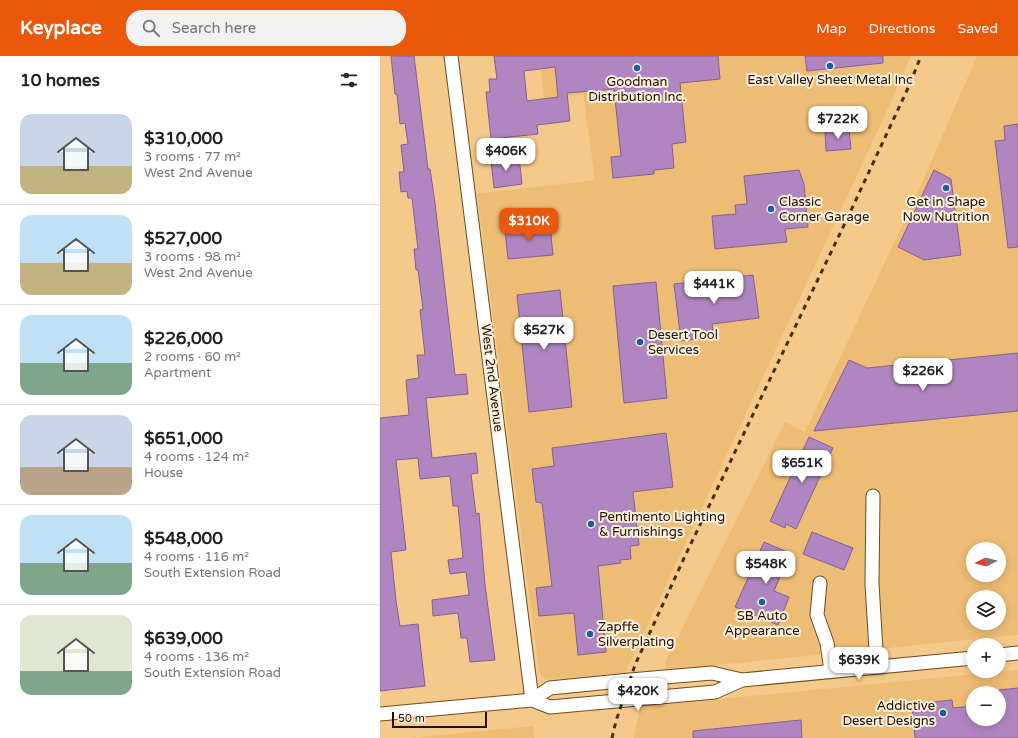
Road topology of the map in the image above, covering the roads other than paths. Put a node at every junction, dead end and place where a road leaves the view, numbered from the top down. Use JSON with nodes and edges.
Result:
{"nodes":[{"id":1,"x":451,"y":56,"type":"edge"},
{"id":2,"x":873,"y":496,"type":"dead end"},
{"id":3,"x":820,"y":583,"type":"dead end"},
{"id":4,"x":1018,"y":654,"type":"edge"},
{"id":5,"x":1006,"y":655,"type":"edge"},
{"id":6,"x":966,"y":659,"type":"edge"},
{"id":7,"x":877,"y":667,"type":"junction"},
{"id":8,"x":831,"y":671,"type":"junction"},
{"id":9,"x":742,"y":680,"type":"junction"},
{"id":10,"x":532,"y":700,"type":"junction"},
{"id":11,"x":380,"y":714,"type":"edge"}],
"edges":[{"from":1,"to":10,"type":"street","name":"West 2nd Avenue"},
{"from":2,"to":7,"type":"street"},
{"from":3,"to":8,"type":"street"},
{"from":4,"to":5,"type":"street"},
{"from":6,"to":7,"type":"street"},
{"from":7,"to":8,"type":"street"},
{"from":8,"to":9,"type":"street"},
{"from":9,"to":10,"type":"street"},
{"from":9,"to":10,"type":"street"},
{"from":10,"to":11,"type":"street"}]}
